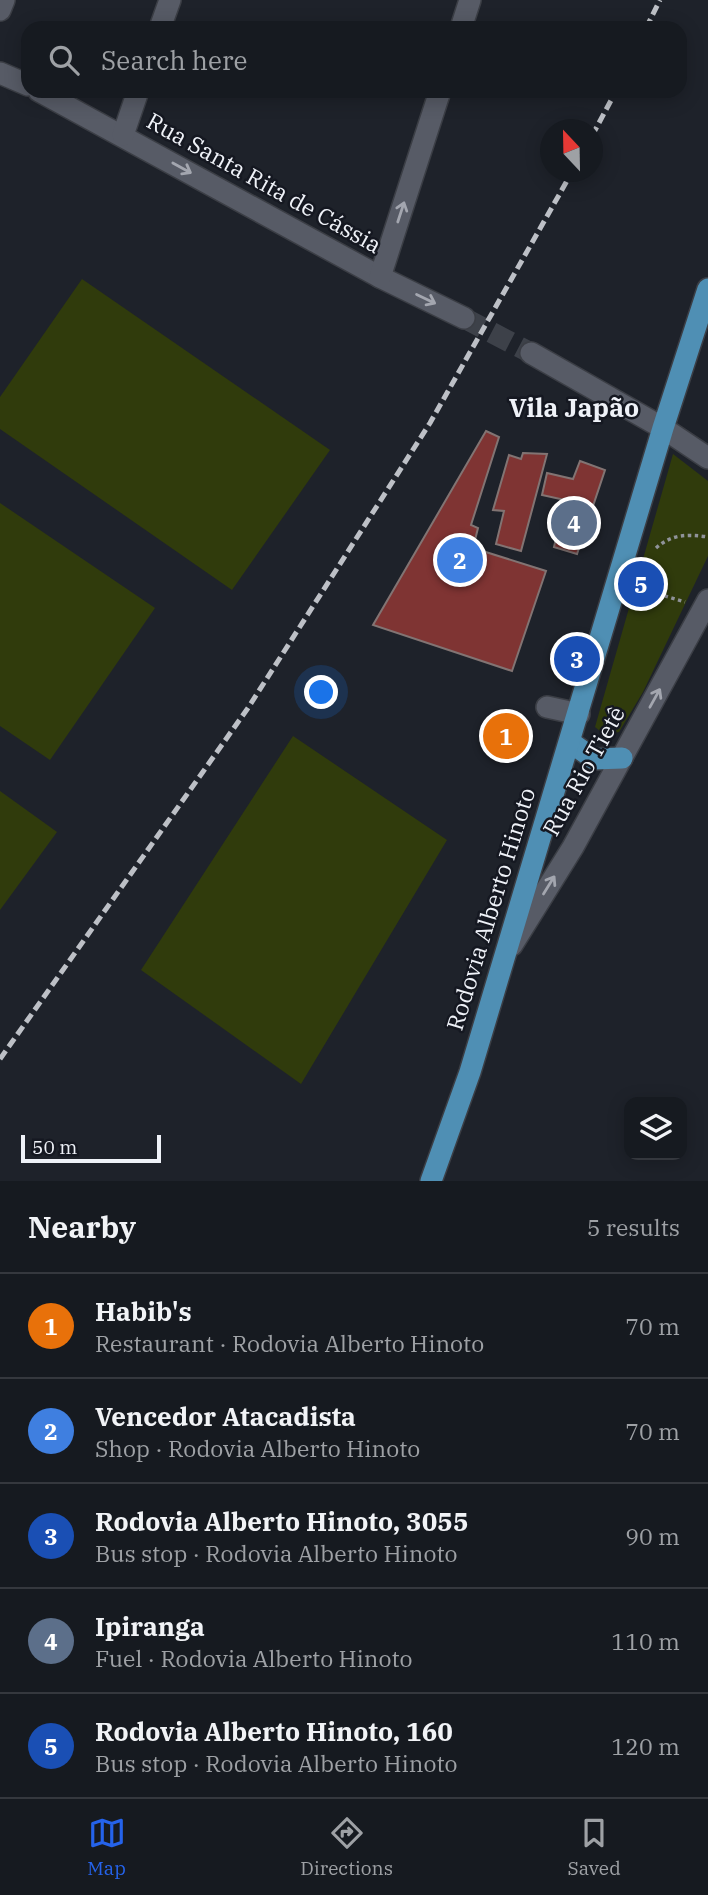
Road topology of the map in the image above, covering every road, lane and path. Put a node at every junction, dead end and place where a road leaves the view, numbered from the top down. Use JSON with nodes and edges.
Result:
{"nodes":[{"id":1,"x":4,"y":0,"type":"edge"},
{"id":2,"x":170,"y":0,"type":"edge"},
{"id":3,"x":470,"y":0,"type":"edge"},
{"id":4,"x":0,"y":10,"type":"edge"},
{"id":5,"x":162,"y":21,"type":"edge"},
{"id":6,"x":463,"y":21,"type":"edge"},
{"id":7,"x":0,"y":73,"type":"edge"},
{"id":8,"x":21,"y":82,"type":"edge"},
{"id":9,"x":52,"y":98,"type":"edge"},
{"id":10,"x":136,"y":98,"type":"edge"},
{"id":11,"x":438,"y":98,"type":"edge"},
{"id":12,"x":123,"y":135,"type":"junction"},
{"id":13,"x":380,"y":277,"type":"junction"},
{"id":14,"x":708,"y":289,"type":"edge"},
{"id":15,"x":464,"y":318,"type":"tunnel mouth"},
{"id":16,"x":531,"y":353,"type":"tunnel mouth"},
{"id":17,"x":663,"y":428,"type":"junction"},
{"id":18,"x":708,"y":458,"type":"edge"},
{"id":19,"x":708,"y":537,"type":"edge"},
{"id":20,"x":656,"y":548,"type":"dead end"},
{"id":21,"x":636,"y":599,"type":"dead end"},
{"id":22,"x":706,"y":605,"type":"edge"},
{"id":23,"x":547,"y":707,"type":"dead end"},
{"id":24,"x":579,"y":714,"type":"junction"},
{"id":25,"x":570,"y":742,"type":"junction"},
{"id":26,"x":622,"y":758,"type":"junction"},
{"id":27,"x":501,"y":964,"type":"junction"},
{"id":28,"x":431,"y":1181,"type":"edge"}],
"edges":[{"from":1,"to":4,"type":"street"},
{"from":2,"to":5,"type":"street"},
{"from":3,"to":6,"type":"street"},
{"from":7,"to":8,"type":"street"},
{"from":9,"to":12,"type":"street","name":"Rua Santa Rita de Cássia"},
{"from":10,"to":12,"type":"street"},
{"from":13,"to":11,"type":"street","one_way":true},
{"from":12,"to":13,"type":"street","name":"Rua Santa Rita de Cássia","one_way":true},
{"from":13,"to":15,"type":"street","name":"Rua Santa Rita de Cássia","one_way":true},
{"from":14,"to":17,"type":"main road","name":"Rodovia Alberto Hinoto"},
{"from":16,"to":17,"type":"street"},
{"from":17,"to":18,"type":"street"},
{"from":17,"to":24,"type":"main road","name":"Rodovia Alberto Hinoto"},
{"from":19,"to":20,"type":"path"},
{"from":21,"to":22,"type":"path"},
{"from":26,"to":22,"type":"street","name":"Rua Rio Tietê","one_way":true},
{"from":23,"to":24,"type":"street"},
{"from":24,"to":25,"type":"main road","name":"Rodovia Alberto Hinoto"},
{"from":25,"to":26,"type":"main road"},
{"from":25,"to":27,"type":"main road","name":"Rodovia Alberto Hinoto"},
{"from":27,"to":26,"type":"street","name":"Rua Rio Tietê","one_way":true},
{"from":27,"to":28,"type":"main road","name":"Rodovia Alberto Hinoto"}]}
